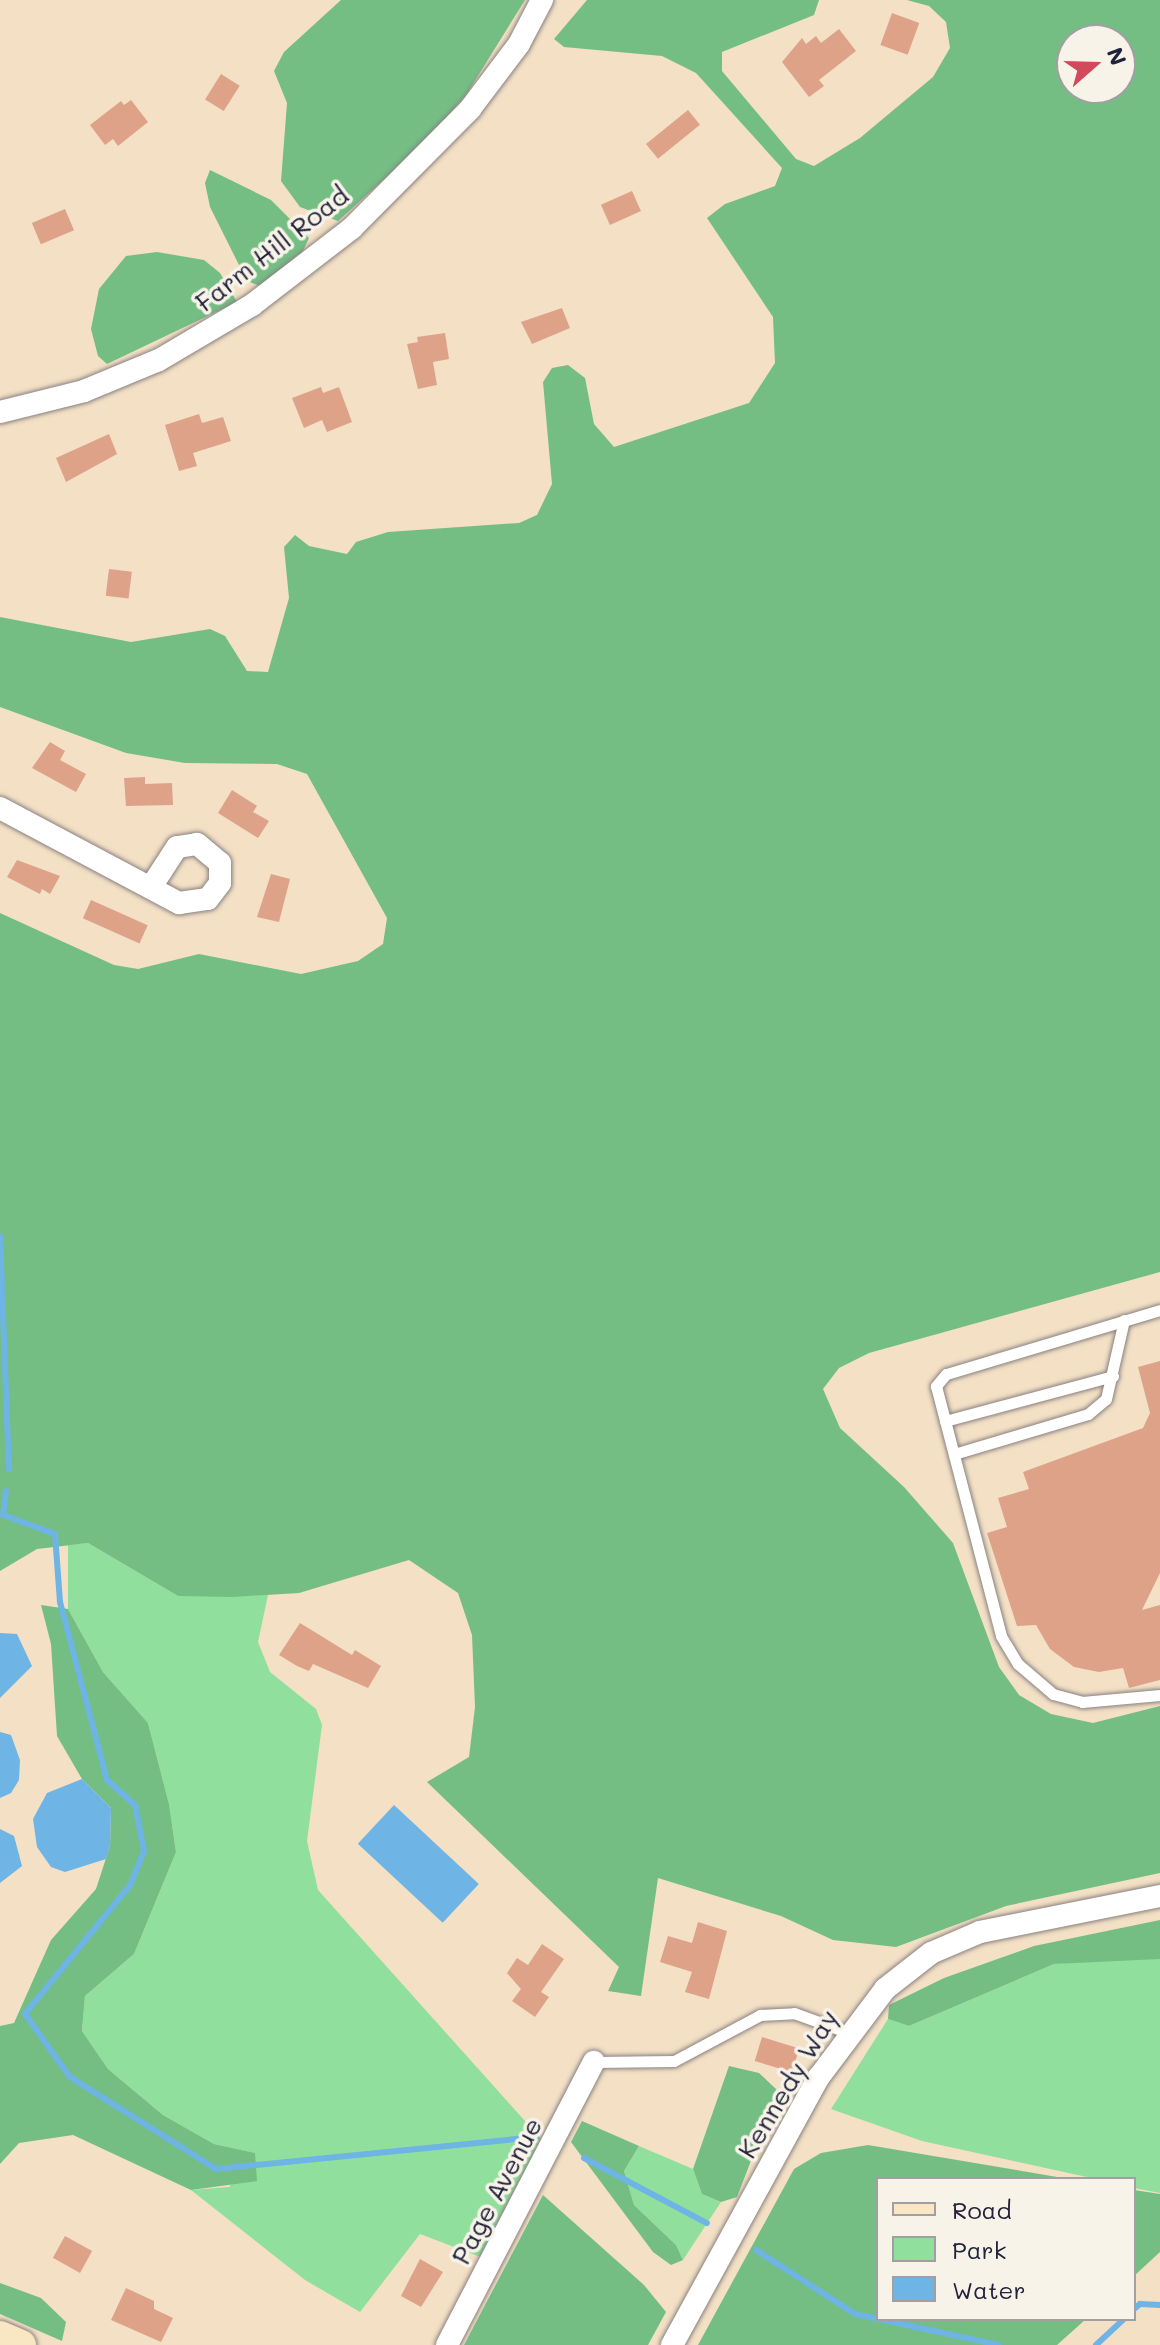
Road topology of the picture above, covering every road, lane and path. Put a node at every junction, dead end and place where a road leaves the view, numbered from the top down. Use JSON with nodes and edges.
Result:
{"nodes":[{"id":1,"x":542,"y":0,"type":"edge"},
{"id":2,"x":0,"y":412,"type":"edge"},
{"id":3,"x":0,"y":808,"type":"edge"},
{"id":4,"x":151,"y":887,"type":"dead end"},
{"id":5,"x":1160,"y":1310,"type":"edge"},
{"id":6,"x":1124,"y":1320,"type":"junction"},
{"id":7,"x":1113,"y":1376,"type":"junction"},
{"id":8,"x":945,"y":1421,"type":"junction"},
{"id":9,"x":954,"y":1454,"type":"junction"},
{"id":10,"x":1160,"y":1695,"type":"edge"},
{"id":11,"x":1160,"y":1896,"type":"edge"},
{"id":12,"x":849,"y":2033,"type":"junction"},
{"id":13,"x":594,"y":2062,"type":"joint"},
{"id":14,"x":0,"y":2336,"type":"edge"},
{"id":15,"x":21,"y":2345,"type":"edge"},
{"id":16,"x":447,"y":2345,"type":"edge"},
{"id":17,"x":672,"y":2345,"type":"edge"}],
"edges":[{"from":1,"to":2,"type":"street","name":"Farm Hill Road"},
{"from":3,"to":4,"type":"street"},
{"from":5,"to":6,"type":"lane"},
{"from":6,"to":7,"type":"lane"},
{"from":6,"to":8,"type":"lane"},
{"from":7,"to":8,"type":"lane"},
{"from":7,"to":9,"type":"lane"},
{"from":8,"to":9,"type":"lane"},
{"from":9,"to":10,"type":"lane"},
{"from":11,"to":12,"type":"street","name":"Kennedy Way"},
{"from":12,"to":13,"type":"lane"},
{"from":12,"to":17,"type":"street","name":"Kennedy Way"},
{"from":13,"to":16,"type":"street","name":"Page Avenue"},
{"from":14,"to":15,"type":"main road"}]}
